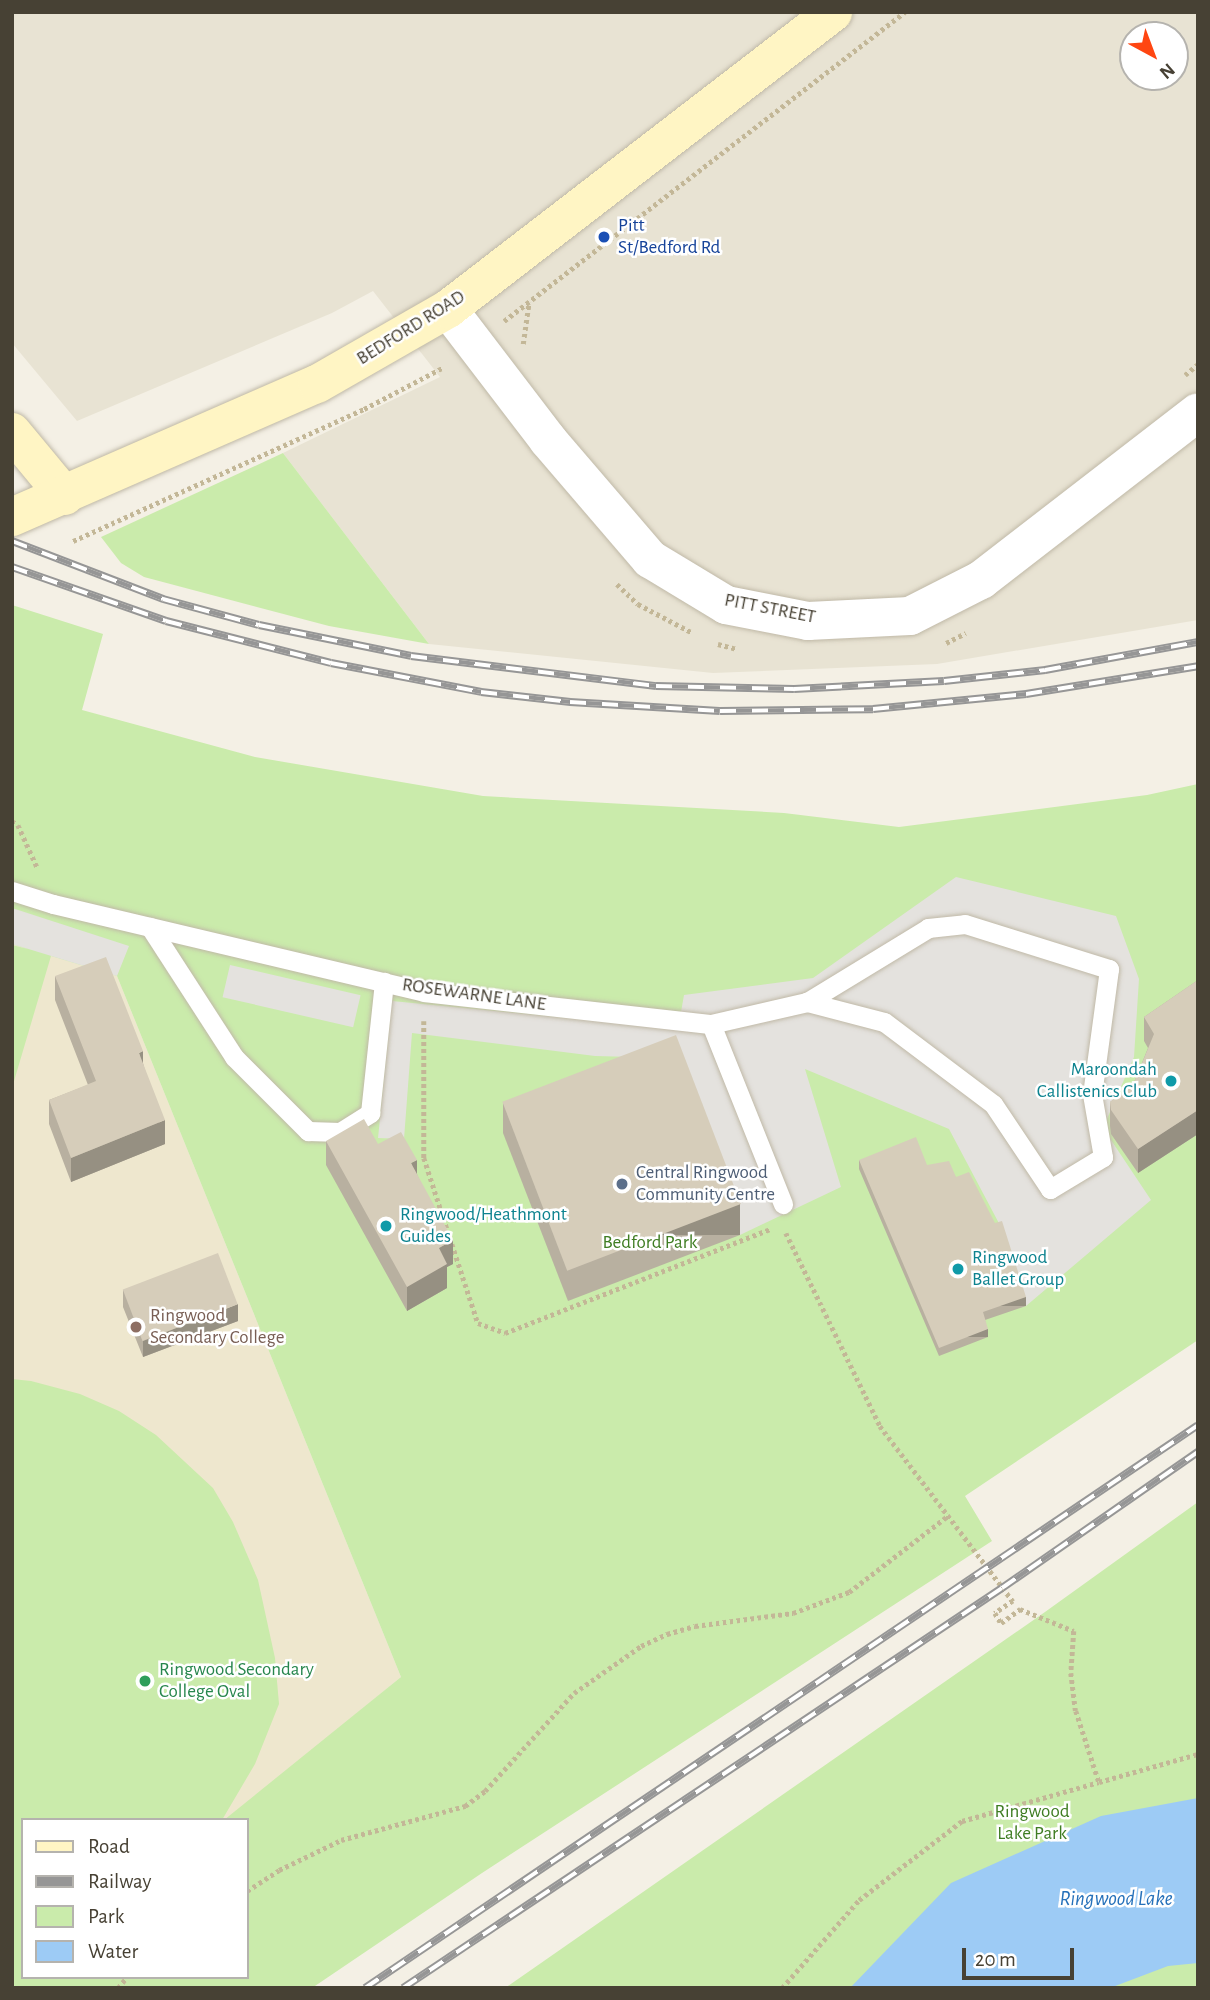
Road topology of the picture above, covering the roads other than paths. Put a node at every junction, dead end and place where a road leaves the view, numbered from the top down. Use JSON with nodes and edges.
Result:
{"nodes":[{"id":1,"x":833,"y":12,"type":"edge"},
{"id":2,"x":448,"y":309,"type":"junction"},
{"id":3,"x":1198,"y":412,"type":"edge"},
{"id":4,"x":12,"y":432,"type":"edge"},
{"id":5,"x":65,"y":496,"type":"junction"},
{"id":6,"x":12,"y":517,"type":"edge"},
{"id":7,"x":12,"y":891,"type":"edge"},
{"id":8,"x":150,"y":927,"type":"junction"},
{"id":9,"x":384,"y":982,"type":"junction"},
{"id":10,"x":807,"y":1002,"type":"junction"},
{"id":11,"x":711,"y":1024,"type":"junction"},
{"id":12,"x":783,"y":1204,"type":"dead end"}],
"edges":[{"from":1,"to":2,"type":"main road","name":"BEDFORD ROAD"},
{"from":2,"to":3,"type":"street","name":"PITT STREET"},
{"from":2,"to":5,"type":"main road","name":"BEDFORD ROAD"},
{"from":4,"to":5,"type":"main road"},
{"from":5,"to":6,"type":"main road","name":"BEDFORD ROAD"},
{"from":7,"to":8,"type":"lane","name":"ROSEWARNE LANE"},
{"from":8,"to":9,"type":"lane","name":"ROSEWARNE LANE"},
{"from":8,"to":9,"type":"lane"},
{"from":9,"to":11,"type":"lane","name":"ROSEWARNE LANE"},
{"from":10,"to":10,"type":"lane"},
{"from":10,"to":11,"type":"lane","name":"ROSEWARNE LANE"},
{"from":11,"to":12,"type":"lane"}]}
